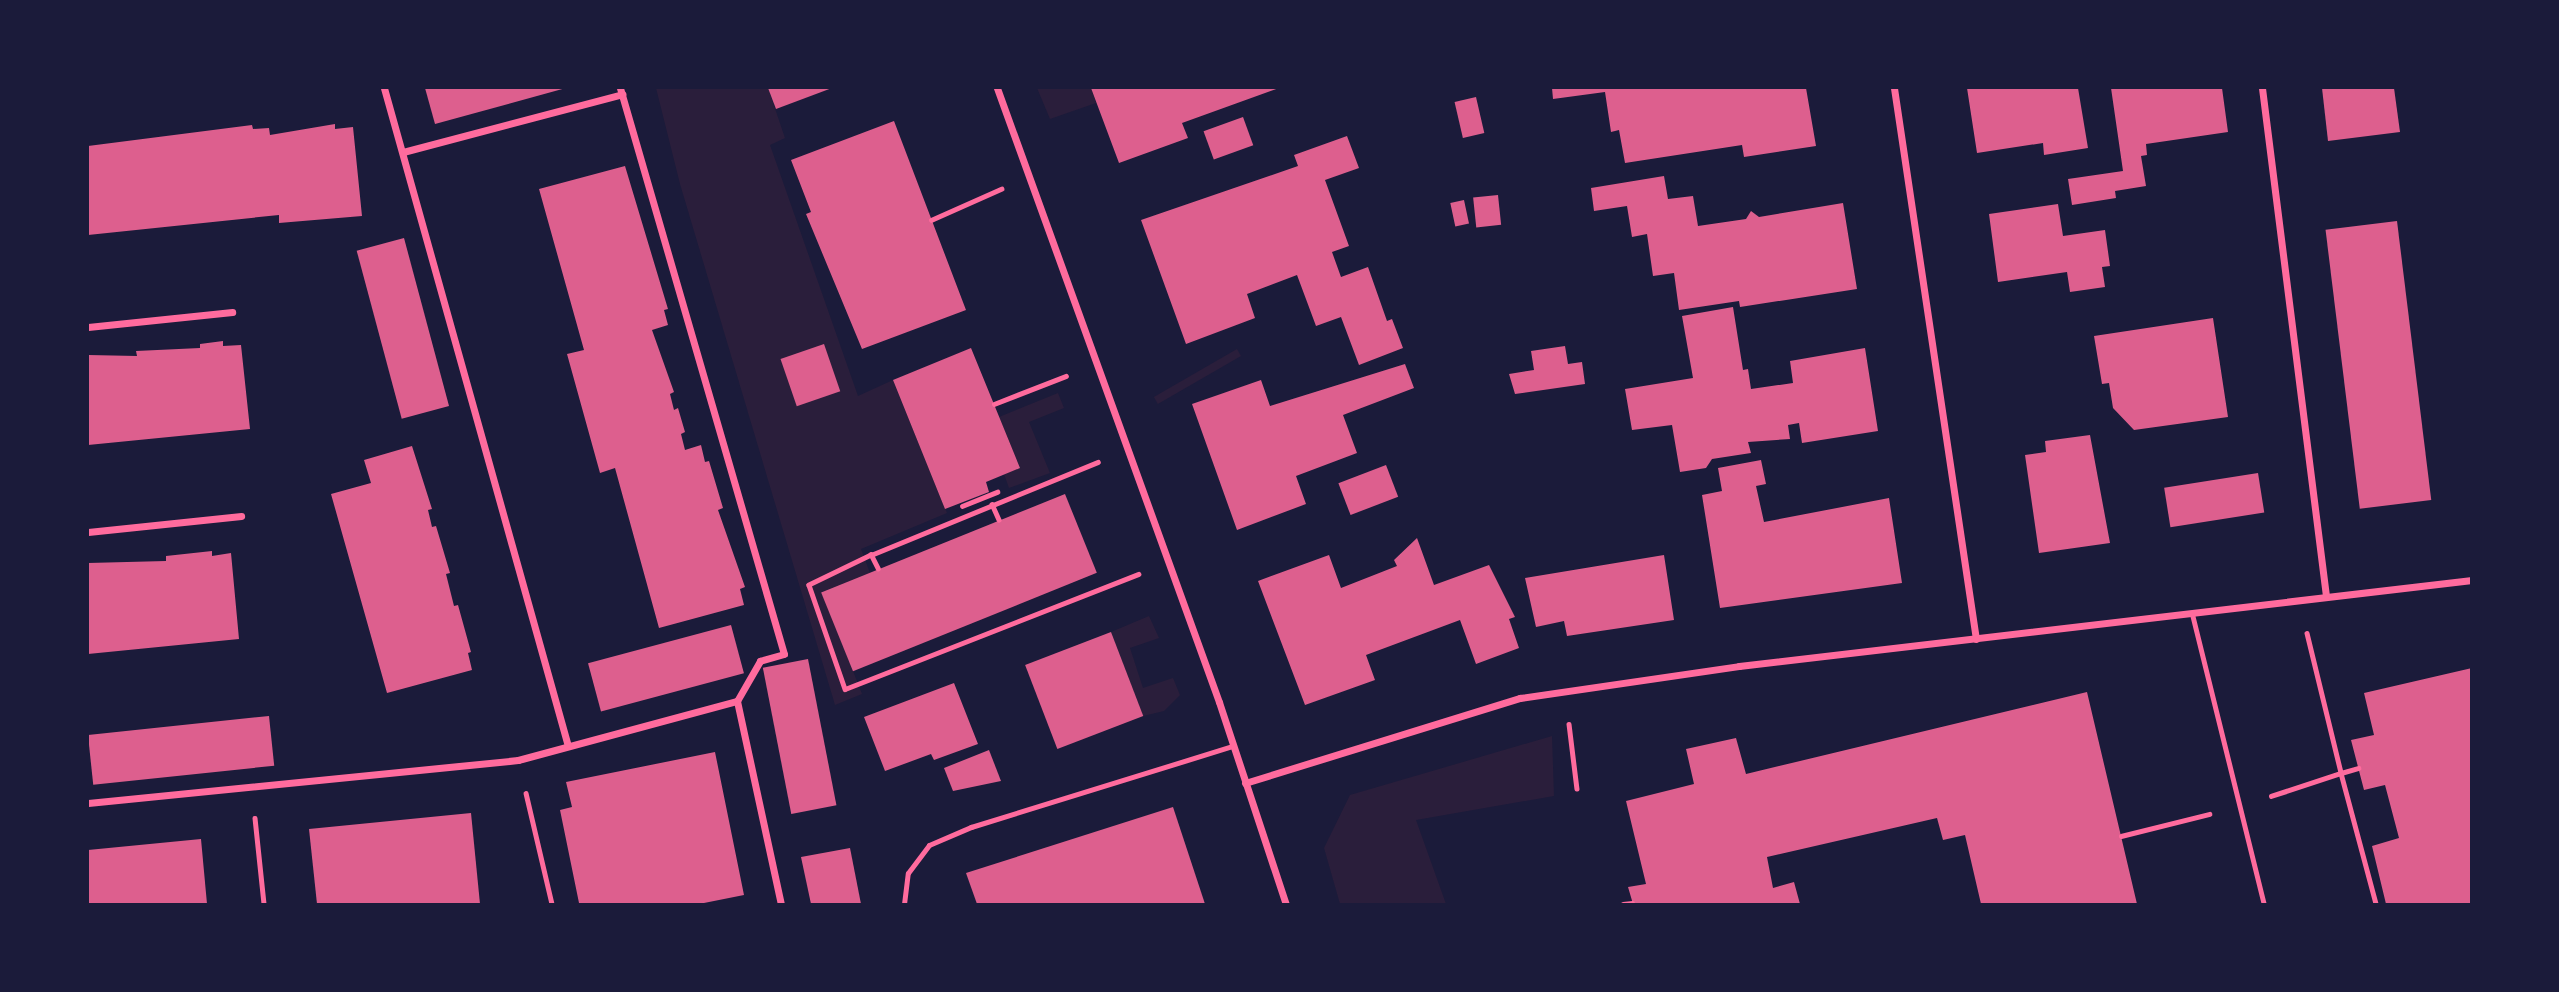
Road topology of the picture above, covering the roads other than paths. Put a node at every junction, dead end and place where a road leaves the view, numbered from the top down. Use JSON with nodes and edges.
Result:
{"nodes":[{"id":1,"x":384,"y":88,"type":"edge"},
{"id":2,"x":997,"y":88,"type":"edge"},
{"id":3,"x":1894,"y":88,"type":"edge"},
{"id":4,"x":2262,"y":88,"type":"edge"},
{"id":5,"x":621,"y":91,"type":"edge"},
{"id":6,"x":403,"y":152,"type":"junction"},
{"id":7,"x":232,"y":312,"type":"dead end"},
{"id":8,"x":88,"y":327,"type":"edge"},
{"id":9,"x":241,"y":516,"type":"dead end"},
{"id":10,"x":88,"y":532,"type":"edge"},
{"id":11,"x":2472,"y":580,"type":"edge"},
{"id":12,"x":2326,"y":596,"type":"junction"},
{"id":13,"x":2192,"y":614,"type":"junction"},
{"id":14,"x":1976,"y":639,"type":"junction"},
{"id":15,"x":737,"y":701,"type":"junction"},
{"id":16,"x":568,"y":746,"type":"junction"},
{"id":17,"x":1233,"y":746,"type":"junction"},
{"id":18,"x":1245,"y":783,"type":"junction"},
{"id":19,"x":88,"y":803,"type":"edge"},
{"id":20,"x":782,"y":905,"type":"edge"},
{"id":21,"x":904,"y":905,"type":"edge"},
{"id":22,"x":1286,"y":905,"type":"edge"},
{"id":23,"x":2264,"y":905,"type":"edge"}],
"edges":[{"from":1,"to":6,"type":"street"},
{"from":2,"to":17,"type":"street"},
{"from":3,"to":14,"type":"street"},
{"from":4,"to":12,"type":"street"},
{"from":5,"to":6,"type":"street"},
{"from":5,"to":15,"type":"street"},
{"from":6,"to":16,"type":"street"},
{"from":7,"to":8,"type":"street"},
{"from":9,"to":10,"type":"street"},
{"from":11,"to":12,"type":"street"},
{"from":12,"to":13,"type":"street"},
{"from":13,"to":14,"type":"street"},
{"from":13,"to":23,"type":"lane"},
{"from":14,"to":18,"type":"street"},
{"from":15,"to":16,"type":"street"},
{"from":15,"to":20,"type":"street"},
{"from":16,"to":19,"type":"street"},
{"from":17,"to":18,"type":"street"},
{"from":17,"to":21,"type":"lane"},
{"from":18,"to":22,"type":"street"}]}
